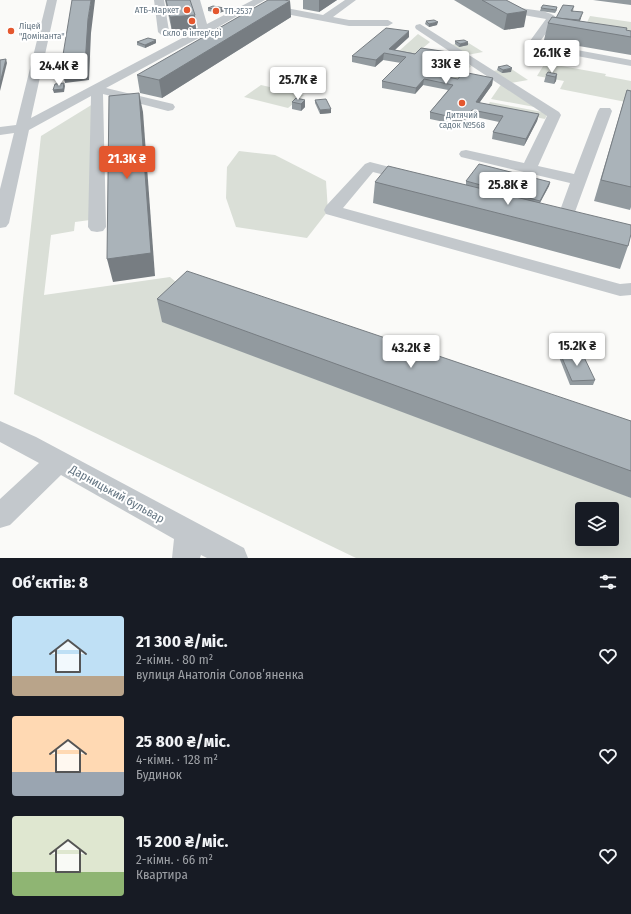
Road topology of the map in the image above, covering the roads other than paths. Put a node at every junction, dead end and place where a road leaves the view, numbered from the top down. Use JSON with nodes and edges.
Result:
{"nodes":[{"id":1,"x":52,"y":0,"type":"edge"},
{"id":2,"x":159,"y":0,"type":"edge"},
{"id":3,"x":195,"y":0,"type":"edge"},
{"id":4,"x":351,"y":0,"type":"edge"},
{"id":5,"x":256,"y":2,"type":"edge"},
{"id":6,"x":498,"y":3,"type":"edge"},
{"id":7,"x":325,"y":18,"type":"junction"},
{"id":8,"x":388,"y":23,"type":"dead end"},
{"id":9,"x":420,"y":27,"type":"dead end"},
{"id":10,"x":204,"y":31,"type":"junction"},
{"id":11,"x":631,"y":63,"type":"edge"},
{"id":12,"x":97,"y":89,"type":"junction"},
{"id":13,"x":168,"y":107,"type":"dead end"},
{"id":14,"x":606,"y":111,"type":"dead end"},
{"id":15,"x":22,"y":128,"type":"junction"},
{"id":16,"x":0,"y":131,"type":"edge"},
{"id":17,"x":466,"y":154,"type":"dead end"},
{"id":18,"x":529,"y":169,"type":"junction"},
{"id":19,"x":422,"y":180,"type":"edge"},
{"id":20,"x":578,"y":180,"type":"junction"},
{"id":21,"x":566,"y":216,"type":"edge"},
{"id":22,"x":0,"y":223,"type":"edge"},
{"id":23,"x":97,"y":227,"type":"dead end"},
{"id":24,"x":631,"y":289,"type":"edge"},
{"id":25,"x":0,"y":431,"type":"edge"},
{"id":26,"x":58,"y":462,"type":"junction"},
{"id":27,"x":0,"y":516,"type":"edge"},
{"id":28,"x":187,"y":545,"type":"edge"},
{"id":29,"x":234,"y":558,"type":"edge"}],
"edges":[{"from":1,"to":15,"type":"street"},
{"from":2,"to":10,"type":"street"},
{"from":3,"to":10,"type":"street"},
{"from":4,"to":7,"type":"street"},
{"from":5,"to":7,"type":"street"},
{"from":5,"to":10,"type":"street"},
{"from":6,"to":11,"type":"street"},
{"from":7,"to":8,"type":"street"},
{"from":9,"to":18,"type":"street"},
{"from":10,"to":12,"type":"street"},
{"from":12,"to":13,"type":"street"},
{"from":12,"to":15,"type":"street"},
{"from":12,"to":23,"type":"street"},
{"from":14,"to":20,"type":"street"},
{"from":15,"to":16,"type":"street"},
{"from":15,"to":22,"type":"street"},
{"from":17,"to":18,"type":"street"},
{"from":18,"to":20,"type":"street"},
{"from":19,"to":24,"type":"street"},
{"from":20,"to":21,"type":"street"},
{"from":25,"to":26,"type":"street","name":"Дарницький бульвар"},
{"from":26,"to":27,"type":"street"},
{"from":26,"to":28,"type":"street","name":"Дарницький бульвар"},
{"from":28,"to":29,"type":"street","name":"Дарницький бульвар"}]}
